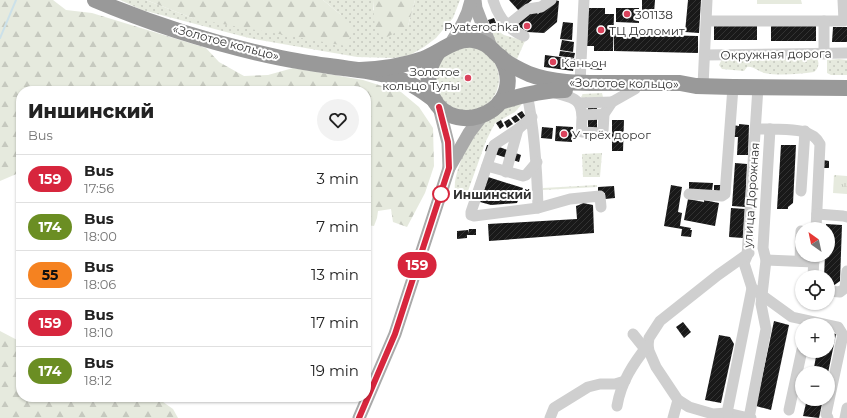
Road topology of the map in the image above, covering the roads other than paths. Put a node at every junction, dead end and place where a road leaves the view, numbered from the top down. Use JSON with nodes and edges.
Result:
{"nodes":[{"id":1,"x":95,"y":0,"type":"edge"},
{"id":2,"x":471,"y":0,"type":"edge"},
{"id":3,"x":475,"y":0,"type":"edge"},
{"id":4,"x":493,"y":0,"type":"edge"},
{"id":5,"x":551,"y":0,"type":"edge"},
{"id":6,"x":584,"y":0,"type":"edge"},
{"id":7,"x":708,"y":0,"type":"edge"},
{"id":8,"x":844,"y":0,"type":"edge"},
{"id":9,"x":706,"y":21,"type":"junction"},
{"id":10,"x":824,"y":21,"type":"junction"},
{"id":11,"x":508,"y":25,"type":"junction"},
{"id":12,"x":524,"y":36,"type":"dead end"},
{"id":13,"x":445,"y":48,"type":"junction"},
{"id":14,"x":847,"y":53,"type":"edge"},
{"id":15,"x":824,"y":54,"type":"junction"},
{"id":16,"x":705,"y":55,"type":"junction"},
{"id":17,"x":499,"y":58,"type":"junction"},
{"id":18,"x":360,"y":70,"type":"junction"},
{"id":19,"x":580,"y":83,"type":"junction"},
{"id":20,"x":700,"y":86,"type":"junction"},
{"id":21,"x":732,"y":87,"type":"junction"},
{"id":22,"x":758,"y":87,"type":"junction"},
{"id":23,"x":847,"y":88,"type":"edge"},
{"id":24,"x":635,"y":89,"type":"junction"},
{"id":25,"x":548,"y":90,"type":"junction"},
{"id":26,"x":528,"y":94,"type":"junction"},
{"id":27,"x":436,"y":102,"type":"junction"},
{"id":28,"x":500,"y":102,"type":"junction"},
{"id":29,"x":612,"y":102,"type":"junction"},
{"id":30,"x":579,"y":103,"type":"junction"},
{"id":31,"x":604,"y":114,"type":"junction"},
{"id":32,"x":582,"y":115,"type":"junction"},
{"id":33,"x":482,"y":116,"type":"junction"},
{"id":34,"x":532,"y":117,"type":"junction"},
{"id":35,"x":518,"y":129,"type":"junction"},
{"id":36,"x":755,"y":129,"type":"junction"},
{"id":37,"x":770,"y":129,"type":"junction"},
{"id":38,"x":805,"y":131,"type":"junction"},
{"id":39,"x":537,"y":162,"type":"junction"},
{"id":40,"x":487,"y":166,"type":"junction"},
{"id":41,"x":449,"y":168,"type":"junction"},
{"id":42,"x":506,"y":172,"type":"junction"},
{"id":43,"x":802,"y":191,"type":"dead end"},
{"id":44,"x":689,"y":194,"type":"dead end"},
{"id":45,"x":601,"y":206,"type":"dead end"},
{"id":46,"x":538,"y":208,"type":"junction"},
{"id":47,"x":817,"y":214,"type":"junction"},
{"id":48,"x":847,"y":217,"type":"edge"},
{"id":49,"x":816,"y":222,"type":"edge"},
{"id":50,"x":747,"y":256,"type":"junction"},
{"id":51,"x":766,"y":260,"type":"junction"},
{"id":52,"x":795,"y":261,"type":"edge"},
{"id":53,"x":847,"y":271,"type":"edge"},
{"id":54,"x":752,"y":288,"type":"junction"},
{"id":55,"x":835,"y":291,"type":"edge"},
{"id":56,"x":845,"y":292,"type":"edge"},
{"id":57,"x":762,"y":296,"type":"junction"},
{"id":58,"x":795,"y":319,"type":"edge"},
{"id":59,"x":835,"y":327,"type":"edge"},
{"id":60,"x":633,"y":334,"type":"dead end"},
{"id":61,"x":845,"y":336,"type":"edge"},
{"id":62,"x":646,"y":347,"type":"junction"},
{"id":63,"x":800,"y":358,"type":"edge"},
{"id":64,"x":625,"y":381,"type":"junction"},
{"id":65,"x":371,"y":390,"type":"edge"},
{"id":66,"x":678,"y":400,"type":"junction"},
{"id":67,"x":366,"y":402,"type":"edge"},
{"id":68,"x":617,"y":406,"type":"dead end"},
{"id":69,"x":847,"y":408,"type":"edge"},
{"id":70,"x":789,"y":410,"type":"dead end"},
{"id":71,"x":727,"y":413,"type":"junction"},
{"id":72,"x":359,"y":418,"type":"edge"},
{"id":73,"x":550,"y":418,"type":"edge"},
{"id":74,"x":673,"y":418,"type":"edge"},
{"id":75,"x":750,"y":418,"type":"edge"},
{"id":76,"x":828,"y":418,"type":"edge"},
{"id":77,"x":845,"y":418,"type":"edge"}],
"edges":[{"from":1,"to":18,"type":"highway","name":"«Золотое кольцо»"},
{"from":2,"to":13,"type":"main road"},
{"from":3,"to":17,"type":"main road"},
{"from":4,"to":11,"type":"street"},
{"from":5,"to":11,"type":"street"},
{"from":6,"to":19,"type":"street"},
{"from":7,"to":9,"type":"street","name":"Окружная дорога"},
{"from":8,"to":10,"type":"street"},
{"from":9,"to":10,"type":"street"},
{"from":9,"to":16,"type":"street","name":"Окружная дорога"},
{"from":10,"to":15,"type":"street"},
{"from":11,"to":12,"type":"street"},
{"from":13,"to":17,"type":"highway","name":"«Золотое кольцо»"},
{"from":13,"to":18,"type":"highway","name":"«Золотое кольцо»"},
{"from":13,"to":27,"type":"highway"},
{"from":14,"to":15,"type":"street","name":"Окружная дорога"},
{"from":15,"to":16,"type":"street","name":"Окружная дорога"},
{"from":16,"to":20,"type":"street","name":"Окружная дорога"},
{"from":17,"to":19,"type":"highway","name":"«Золотое кольцо»"},
{"from":17,"to":28,"type":"highway"},
{"from":18,"to":27,"type":"highway","name":"«Золотое кольцо»"},
{"from":19,"to":20,"type":"highway","name":"«Золотое кольцо»"},
{"from":20,"to":21,"type":"highway","name":"«Золотое кольцо»"},
{"from":20,"to":24,"type":"highway","name":"«Золотое кольцо»"},
{"from":21,"to":22,"type":"highway","name":"«Золотое кольцо»"},
{"from":21,"to":44,"type":"street"},
{"from":22,"to":23,"type":"highway","name":"«Золотое кольцо»"},
{"from":22,"to":36,"type":"street","name":"улица Дорожная"},
{"from":24,"to":25,"type":"highway","name":"«Золотое кольцо»"},
{"from":24,"to":29,"type":"street"},
{"from":25,"to":26,"type":"highway","name":"«Золотое кольцо»"},
{"from":25,"to":30,"type":"street"},
{"from":26,"to":28,"type":"highway","name":"«Золотое кольцо»"},
{"from":26,"to":34,"type":"street"},
{"from":27,"to":33,"type":"highway","name":"«Золотое кольцо»"},
{"from":27,"to":41,"type":"main road"},
{"from":28,"to":33,"type":"highway","name":"«Золотое кольцо»"},
{"from":29,"to":30,"type":"street"},
{"from":29,"to":31,"type":"street"},
{"from":30,"to":32,"type":"street"},
{"from":31,"to":32,"type":"street"},
{"from":31,"to":32,"type":"street"},
{"from":33,"to":41,"type":"main road"},
{"from":34,"to":35,"type":"street"},
{"from":34,"to":39,"type":"street"},
{"from":35,"to":40,"type":"street"},
{"from":35,"to":42,"type":"street"},
{"from":36,"to":37,"type":"street"},
{"from":36,"to":50,"type":"street","name":"улица Дорожная"},
{"from":37,"to":38,"type":"street"},
{"from":37,"to":51,"type":"street"},
{"from":38,"to":43,"type":"street"},
{"from":38,"to":47,"type":"street"},
{"from":39,"to":42,"type":"street"},
{"from":39,"to":46,"type":"street"},
{"from":40,"to":42,"type":"street"},
{"from":40,"to":46,"type":"street"},
{"from":41,"to":65,"type":"main road"},
{"from":45,"to":46,"type":"street"},
{"from":47,"to":48,"type":"street"},
{"from":47,"to":49,"type":"street"},
{"from":50,"to":54,"type":"street","name":"улица Дорожная"},
{"from":50,"to":62,"type":"street"},
{"from":51,"to":52,"type":"street"},
{"from":51,"to":57,"type":"street"},
{"from":53,"to":56,"type":"street"},
{"from":54,"to":57,"type":"street"},
{"from":54,"to":71,"type":"street"},
{"from":55,"to":56,"type":"street"},
{"from":57,"to":58,"type":"street"},
{"from":57,"to":75,"type":"street"},
{"from":59,"to":61,"type":"street"},
{"from":60,"to":62,"type":"street"},
{"from":61,"to":76,"type":"street"},
{"from":62,"to":64,"type":"street"},
{"from":62,"to":66,"type":"street"},
{"from":63,"to":70,"type":"street"},
{"from":64,"to":68,"type":"street"},
{"from":64,"to":73,"type":"street"},
{"from":66,"to":71,"type":"street"},
{"from":66,"to":74,"type":"street"},
{"from":67,"to":72,"type":"main road"},
{"from":69,"to":77,"type":"street"},
{"from":71,"to":75,"type":"street"}]}
